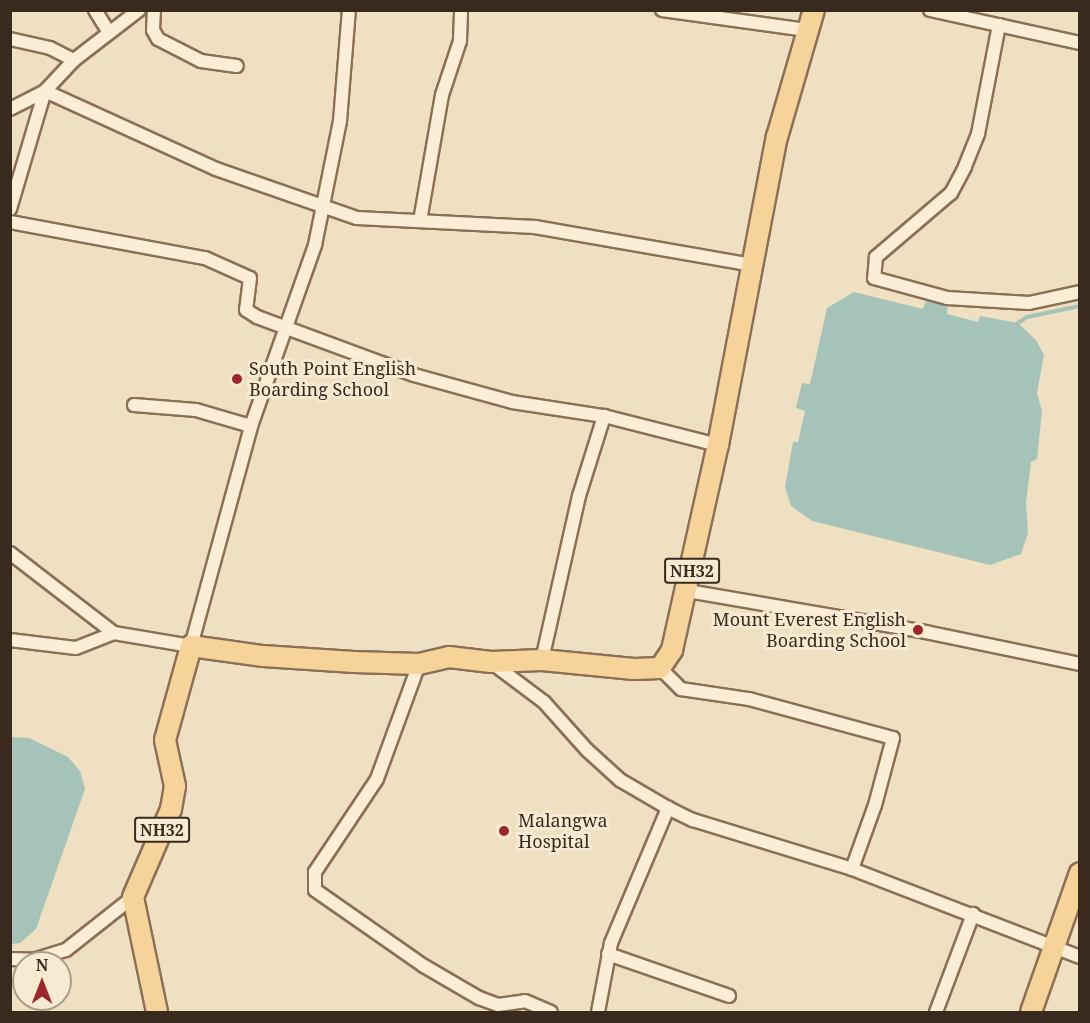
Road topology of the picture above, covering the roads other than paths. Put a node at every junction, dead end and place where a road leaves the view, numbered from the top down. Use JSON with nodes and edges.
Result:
{"nodes":[{"id":1,"x":95,"y":10,"type":"edge"},
{"id":2,"x":139,"y":10,"type":"edge"},
{"id":3,"x":154,"y":10,"type":"edge"},
{"id":4,"x":350,"y":10,"type":"edge"},
{"id":5,"x":461,"y":10,"type":"edge"},
{"id":6,"x":662,"y":10,"type":"edge"},
{"id":7,"x":814,"y":10,"type":"edge"},
{"id":8,"x":930,"y":10,"type":"edge"},
{"id":9,"x":970,"y":15,"type":"edge"},
{"id":10,"x":999,"y":25,"type":"junction"},
{"id":11,"x":807,"y":30,"type":"junction"},
{"id":12,"x":108,"y":32,"type":"junction"},
{"id":13,"x":10,"y":39,"type":"edge"},
{"id":14,"x":1080,"y":43,"type":"edge"},
{"id":15,"x":74,"y":60,"type":"junction"},
{"id":16,"x":237,"y":66,"type":"dead end"},
{"id":17,"x":45,"y":91,"type":"junction"},
{"id":18,"x":10,"y":109,"type":"edge"},
{"id":19,"x":324,"y":207,"type":"junction"},
{"id":20,"x":10,"y":209,"type":"edge"},
{"id":21,"x":420,"y":221,"type":"junction"},
{"id":22,"x":10,"y":222,"type":"edge"},
{"id":23,"x":752,"y":265,"type":"junction"},
{"id":24,"x":1080,"y":292,"type":"edge"},
{"id":25,"x":286,"y":329,"type":"junction"},
{"id":26,"x":134,"y":405,"type":"dead end"},
{"id":27,"x":604,"y":416,"type":"junction"},
{"id":28,"x":252,"y":426,"type":"junction"},
{"id":29,"x":718,"y":445,"type":"junction"},
{"id":30,"x":10,"y":553,"type":"edge"},
{"id":31,"x":688,"y":591,"type":"junction"},
{"id":32,"x":114,"y":633,"type":"junction"},
{"id":33,"x":10,"y":640,"type":"edge"},
{"id":34,"x":191,"y":646,"type":"junction"},
{"id":35,"x":542,"y":660,"type":"junction"},
{"id":36,"x":491,"y":662,"type":"junction"},
{"id":37,"x":419,"y":664,"type":"junction"},
{"id":38,"x":1080,"y":664,"type":"edge"},
{"id":39,"x":660,"y":668,"type":"junction"},
{"id":40,"x":668,"y":808,"type":"junction"},
{"id":41,"x":852,"y":869,"type":"junction"},
{"id":42,"x":1080,"y":873,"type":"edge"},
{"id":43,"x":133,"y":897,"type":"junction"},
{"id":44,"x":973,"y":914,"type":"junction"},
{"id":45,"x":1054,"y":948,"type":"junction"},
{"id":46,"x":608,"y":954,"type":"junction"},
{"id":47,"x":1080,"y":957,"type":"edge"},
{"id":48,"x":10,"y":959,"type":"edge"},
{"id":49,"x":729,"y":996,"type":"dead end"},
{"id":50,"x":157,"y":1012,"type":"edge"},
{"id":51,"x":551,"y":1012,"type":"edge"},
{"id":52,"x":598,"y":1012,"type":"edge"},
{"id":53,"x":936,"y":1012,"type":"edge"},
{"id":54,"x":1032,"y":1012,"type":"edge"}],
"edges":[{"from":1,"to":12,"type":"street"},
{"from":2,"to":12,"type":"street"},
{"from":3,"to":16,"type":"street"},
{"from":4,"to":19,"type":"street"},
{"from":5,"to":21,"type":"street"},
{"from":6,"to":11,"type":"street"},
{"from":7,"to":11,"type":"main road","number":"NH32"},
{"from":8,"to":9,"type":"street"},
{"from":9,"to":10,"type":"street"},
{"from":10,"to":14,"type":"street"},
{"from":10,"to":24,"type":"street"},
{"from":11,"to":23,"type":"main road","number":"NH32"},
{"from":12,"to":15,"type":"street"},
{"from":13,"to":15,"type":"street"},
{"from":15,"to":17,"type":"street"},
{"from":17,"to":18,"type":"street"},
{"from":17,"to":19,"type":"street"},
{"from":17,"to":20,"type":"street"},
{"from":19,"to":21,"type":"street"},
{"from":19,"to":25,"type":"street"},
{"from":21,"to":23,"type":"street"},
{"from":22,"to":25,"type":"street"},
{"from":23,"to":29,"type":"main road","number":"NH32"},
{"from":25,"to":27,"type":"street"},
{"from":25,"to":28,"type":"street"},
{"from":26,"to":28,"type":"street"},
{"from":27,"to":29,"type":"street"},
{"from":27,"to":35,"type":"street"},
{"from":28,"to":34,"type":"street"},
{"from":29,"to":31,"type":"main road","number":"NH32"},
{"from":30,"to":32,"type":"street"},
{"from":31,"to":38,"type":"street"},
{"from":31,"to":39,"type":"main road","number":"NH32"},
{"from":32,"to":33,"type":"street"},
{"from":32,"to":34,"type":"street"},
{"from":34,"to":37,"type":"main road"},
{"from":34,"to":43,"type":"main road","number":"NH32"},
{"from":35,"to":36,"type":"main road"},
{"from":35,"to":39,"type":"main road"},
{"from":36,"to":37,"type":"main road"},
{"from":36,"to":40,"type":"street"},
{"from":37,"to":51,"type":"street"},
{"from":39,"to":41,"type":"street"},
{"from":40,"to":41,"type":"street"},
{"from":40,"to":46,"type":"street"},
{"from":41,"to":44,"type":"street"},
{"from":42,"to":45,"type":"main road"},
{"from":43,"to":48,"type":"street"},
{"from":43,"to":50,"type":"main road"},
{"from":44,"to":45,"type":"street"},
{"from":44,"to":53,"type":"street"},
{"from":45,"to":47,"type":"street"},
{"from":45,"to":54,"type":"main road"},
{"from":46,"to":49,"type":"street"},
{"from":46,"to":52,"type":"street"}]}
